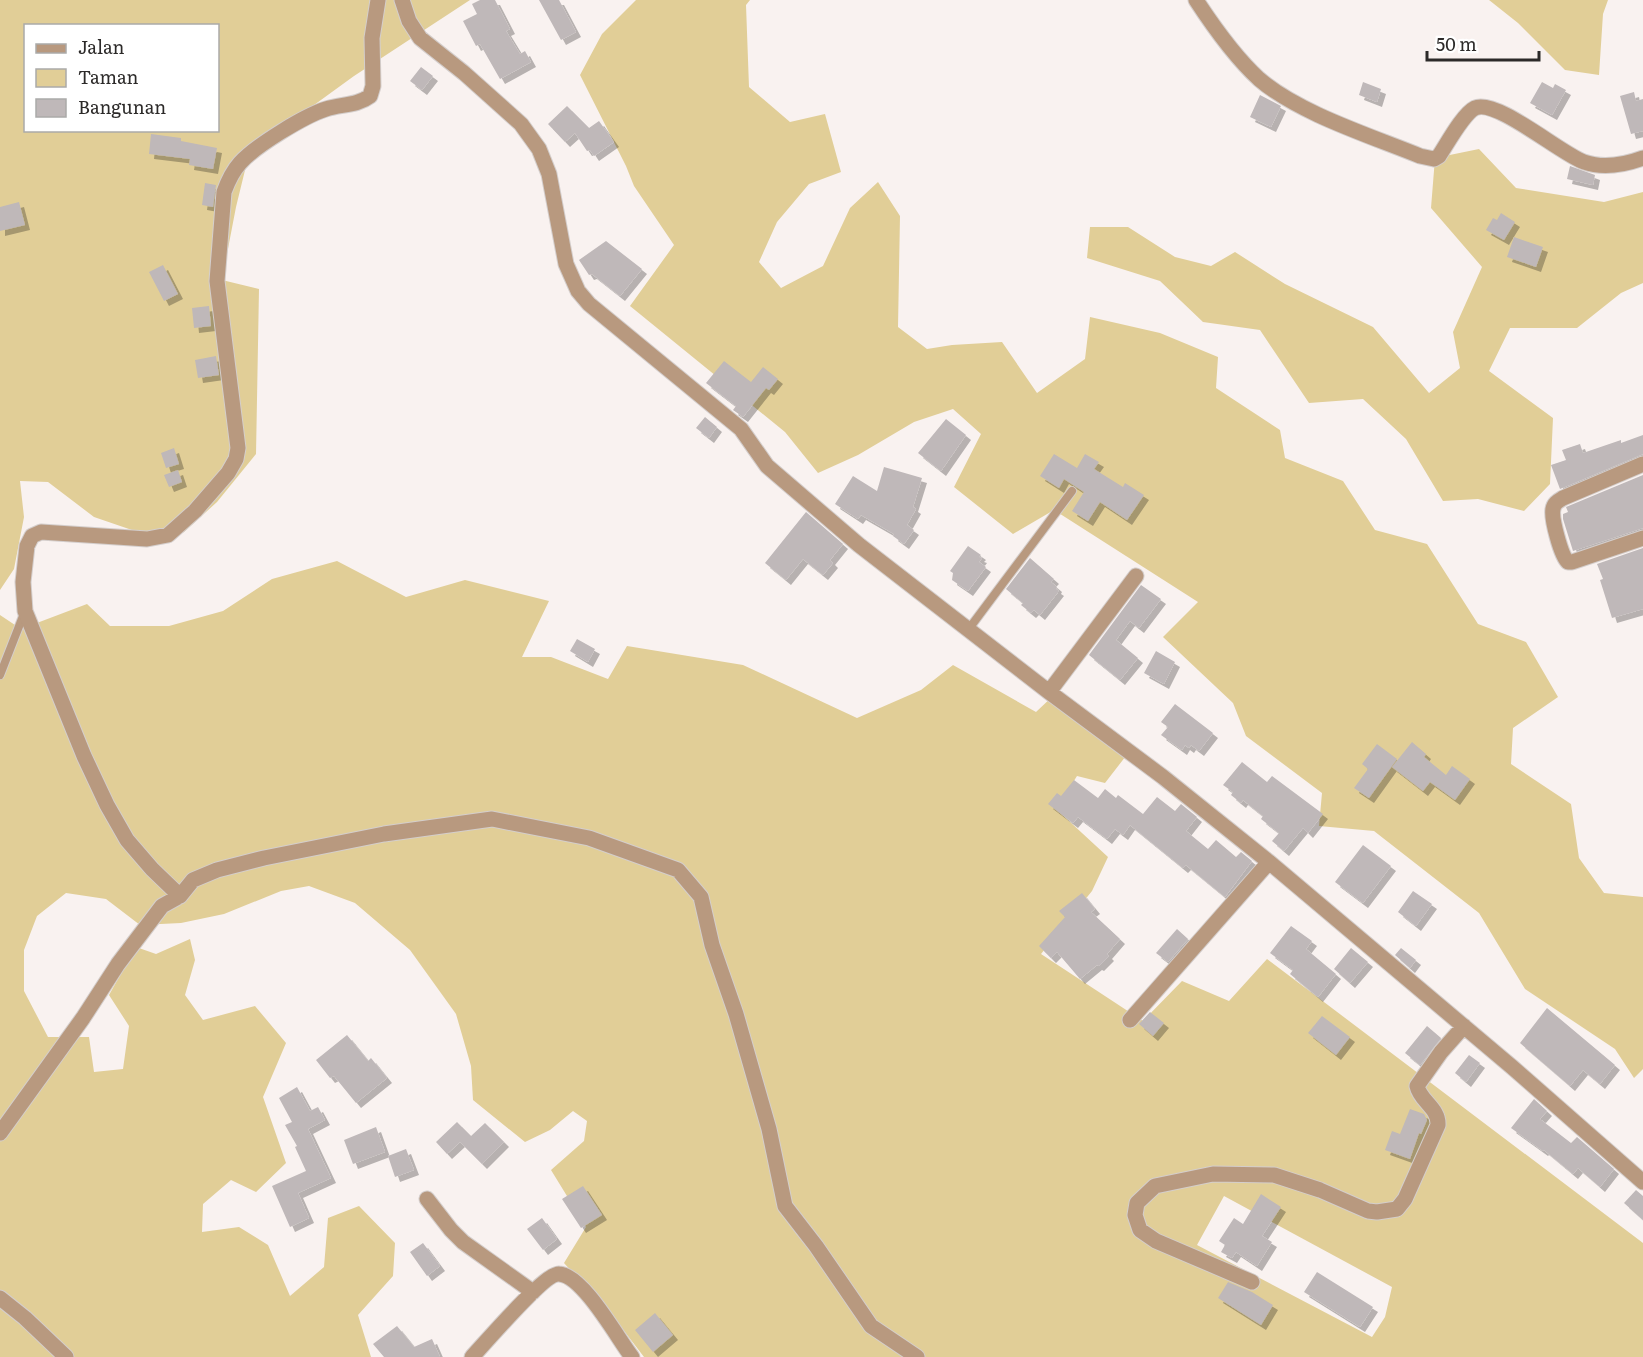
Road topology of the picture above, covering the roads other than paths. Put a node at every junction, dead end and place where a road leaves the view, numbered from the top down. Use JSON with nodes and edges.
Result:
{"nodes":[{"id":1,"x":378,"y":0,"type":"edge"},
{"id":2,"x":402,"y":0,"type":"edge"},
{"id":3,"x":1196,"y":0,"type":"edge"},
{"id":4,"x":1643,"y":158,"type":"edge"},
{"id":5,"x":1643,"y":464,"type":"edge"},
{"id":6,"x":1072,"y":491,"type":"dead end"},
{"id":7,"x":1643,"y":538,"type":"edge"},
{"id":8,"x":1136,"y":576,"type":"dead end"},
{"id":9,"x":25,"y":611,"type":"junction"},
{"id":10,"x":968,"y":630,"type":"junction"},
{"id":11,"x":0,"y":675,"type":"edge"},
{"id":12,"x":1049,"y":692,"type":"junction"},
{"id":13,"x":1269,"y":862,"type":"junction"},
{"id":14,"x":180,"y":896,"type":"junction"},
{"id":15,"x":1130,"y":1020,"type":"dead end"},
{"id":16,"x":1464,"y":1026,"type":"junction"},
{"id":17,"x":0,"y":1133,"type":"edge"},
{"id":18,"x":1643,"y":1182,"type":"edge"},
{"id":19,"x":427,"y":1199,"type":"dead end"},
{"id":20,"x":1251,"y":1282,"type":"dead end"},
{"id":21,"x":533,"y":1292,"type":"junction"},
{"id":22,"x":0,"y":1298,"type":"edge"},
{"id":23,"x":66,"y":1357,"type":"edge"},
{"id":24,"x":472,"y":1357,"type":"edge"},
{"id":25,"x":632,"y":1357,"type":"edge"},
{"id":26,"x":917,"y":1357,"type":"edge"}],
"edges":[{"from":1,"to":9,"type":"street"},
{"from":2,"to":10,"type":"street"},
{"from":3,"to":4,"type":"street"},
{"from":5,"to":7,"type":"street"},
{"from":6,"to":10,"type":"lane"},
{"from":8,"to":12,"type":"street"},
{"from":9,"to":11,"type":"lane"},
{"from":9,"to":14,"type":"street"},
{"from":10,"to":12,"type":"street"},
{"from":12,"to":13,"type":"street"},
{"from":13,"to":15,"type":"street"},
{"from":13,"to":16,"type":"street"},
{"from":14,"to":17,"type":"street"},
{"from":14,"to":26,"type":"street"},
{"from":16,"to":18,"type":"street"},
{"from":16,"to":20,"type":"street"},
{"from":19,"to":21,"type":"street"},
{"from":21,"to":24,"type":"street"},
{"from":21,"to":25,"type":"street"},
{"from":22,"to":23,"type":"street"}]}
